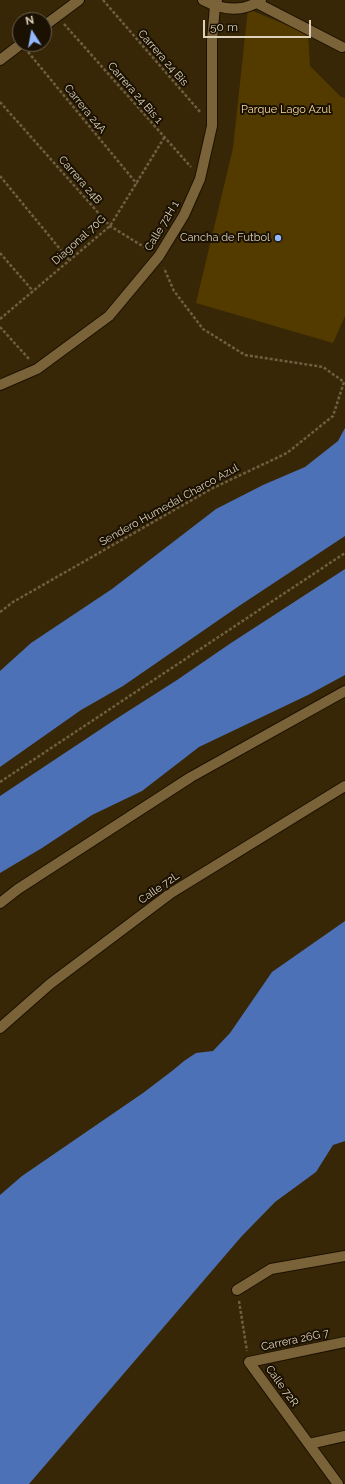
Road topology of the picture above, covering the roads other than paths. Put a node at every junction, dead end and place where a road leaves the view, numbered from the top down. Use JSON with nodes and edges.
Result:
{"nodes":[{"id":1,"x":79,"y":0,"type":"edge"},
{"id":2,"x":203,"y":0,"type":"edge"},
{"id":3,"x":259,"y":1,"type":"edge"},
{"id":4,"x":216,"y":3,"type":"edge"},
{"id":5,"x":52,"y":20,"type":"edge"},
{"id":6,"x":342,"y":47,"type":"dead end"},
{"id":7,"x":14,"y":52,"type":"edge"},
{"id":8,"x":0,"y":60,"type":"edge"},
{"id":9,"x":0,"y":385,"type":"edge"},
{"id":10,"x":345,"y":691,"type":"edge"},
{"id":11,"x":345,"y":786,"type":"edge"},
{"id":12,"x":0,"y":903,"type":"edge"},
{"id":13,"x":0,"y":1028,"type":"edge"},
{"id":14,"x":345,"y":1256,"type":"edge"},
{"id":15,"x":237,"y":1290,"type":"road end"},
{"id":16,"x":345,"y":1342,"type":"edge"},
{"id":17,"x":249,"y":1362,"type":"joint"},
{"id":18,"x":345,"y":1436,"type":"edge"},
{"id":19,"x":309,"y":1444,"type":"junction"},
{"id":20,"x":338,"y":1484,"type":"edge"}],
"edges":[{"from":1,"to":5,"type":"street"},
{"from":2,"to":4,"type":"street"},
{"from":3,"to":4,"type":"street"},
{"from":3,"to":6,"type":"street"},
{"from":4,"to":9,"type":"street","name":"Calle 72H 1"},
{"from":7,"to":8,"type":"street"},
{"from":10,"to":12,"type":"street"},
{"from":11,"to":13,"type":"street","name":"Calle 72L"},
{"from":14,"to":15,"type":"street"},
{"from":16,"to":17,"type":"street","name":"Carrera 26G 7"},
{"from":17,"to":19,"type":"street","name":"Calle 72R"},
{"from":18,"to":19,"type":"street"},
{"from":19,"to":20,"type":"street","name":"Calle 72R"}]}
